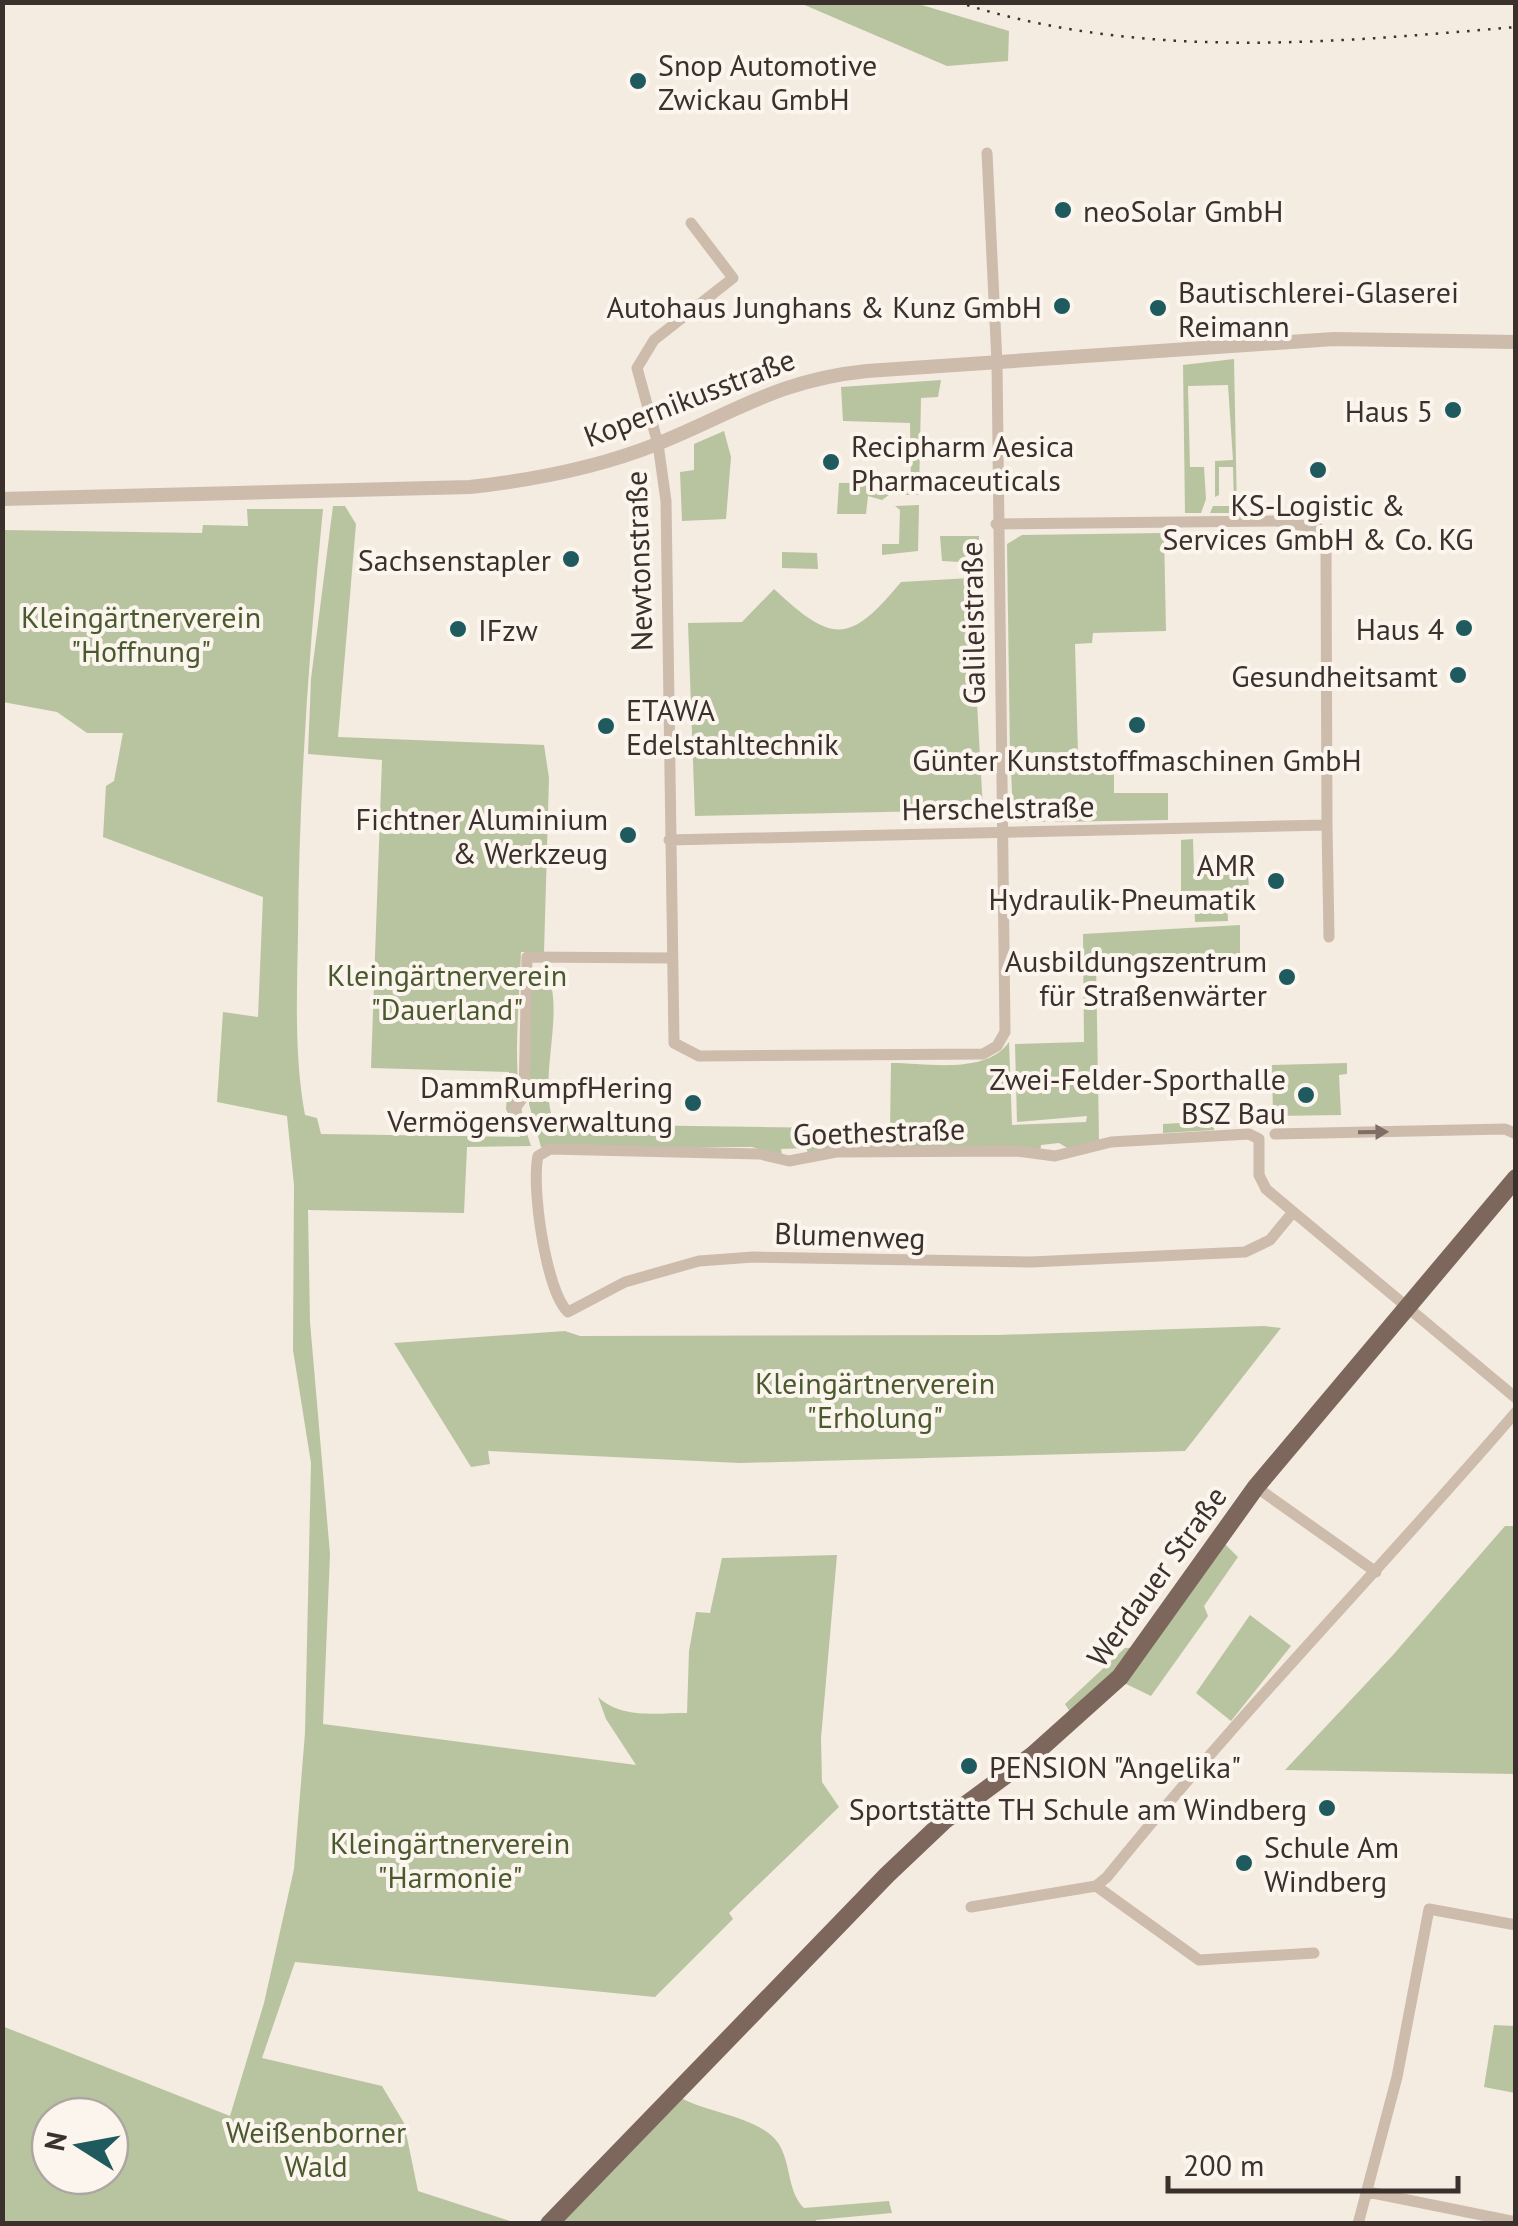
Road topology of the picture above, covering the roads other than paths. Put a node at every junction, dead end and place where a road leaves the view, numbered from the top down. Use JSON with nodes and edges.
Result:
{"nodes":[{"id":1,"x":987,"y":153,"type":"dead end"},
{"id":2,"x":691,"y":222,"type":"dead end"},
{"id":3,"x":1516,"y":342,"type":"edge"},
{"id":4,"x":997,"y":363,"type":"junction"},
{"id":5,"x":658,"y":444,"type":"junction"},
{"id":6,"x":2,"y":498,"type":"edge"},
{"id":7,"x":996,"y":524,"type":"junction"},
{"id":8,"x":1327,"y":826,"type":"junction"},
{"id":9,"x":999,"y":832,"type":"junction"},
{"id":10,"x":669,"y":840,"type":"junction"},
{"id":11,"x":1329,"y":937,"type":"dead end"},
{"id":12,"x":670,"y":958,"type":"junction"},
{"id":13,"x":1006,"y":1032,"type":"joint"},
{"id":14,"x":514,"y":1110,"type":"dead end"},
{"id":15,"x":1275,"y":1134,"type":"dead end"},
{"id":16,"x":1516,"y":1134,"type":"edge"},
{"id":17,"x":541,"y":1152,"type":"joint"},
{"id":18,"x":1516,"y":1178,"type":"edge"},
{"id":19,"x":1293,"y":1212,"type":"junction"},
{"id":20,"x":1406,"y":1306,"type":"junction"},
{"id":21,"x":1516,"y":1398,"type":"edge"},
{"id":22,"x":1516,"y":1412,"type":"edge"},
{"id":23,"x":1256,"y":1487,"type":"junction"},
{"id":24,"x":1376,"y":1572,"type":"junction"},
{"id":25,"x":1096,"y":1886,"type":"junction"},
{"id":26,"x":971,"y":1907,"type":"dead end"},
{"id":27,"x":1516,"y":1925,"type":"edge"},
{"id":28,"x":1314,"y":1952,"type":"dead end"},
{"id":29,"x":1368,"y":2192,"type":"junction"},
{"id":30,"x":1516,"y":2222,"type":"edge"},
{"id":31,"x":549,"y":2224,"type":"edge"},
{"id":32,"x":1358,"y":2224,"type":"edge"}],
"edges":[{"from":1,"to":4,"type":"street","name":"Galileistraße"},
{"from":2,"to":5,"type":"street","name":"Newtonstraße"},
{"from":3,"to":4,"type":"street","name":"Kopernikusstraße"},
{"from":4,"to":5,"type":"street","name":"Kopernikusstraße"},
{"from":4,"to":7,"type":"street","name":"Galileistraße"},
{"from":5,"to":6,"type":"street","name":"Kopernikusstraße"},
{"from":5,"to":10,"type":"street","name":"Newtonstraße"},
{"from":7,"to":8,"type":"street"},
{"from":7,"to":9,"type":"street","name":"Galileistraße"},
{"from":8,"to":9,"type":"street","name":"Herschelstraße"},
{"from":8,"to":11,"type":"street"},
{"from":9,"to":10,"type":"street","name":"Herschelstraße"},
{"from":9,"to":13,"type":"street","name":"Galileistraße"},
{"from":10,"to":12,"type":"street","name":"Newtonstraße"},
{"from":12,"to":13,"type":"street","name":"Newtonstraße"},
{"from":12,"to":14,"type":"street"},
{"from":15,"to":16,"type":"street","one_way":true},
{"from":17,"to":19,"type":"street","name":"Goethestraße"},
{"from":17,"to":19,"type":"street","name":"Blumenweg"},
{"from":18,"to":20,"type":"main road","name":"Werdauer Straße"},
{"from":19,"to":20,"type":"street","name":"Goethestraße"},
{"from":20,"to":21,"type":"street","name":"Goethestraße"},
{"from":20,"to":23,"type":"main road","name":"Werdauer Straße"},
{"from":22,"to":24,"type":"street"},
{"from":23,"to":24,"type":"street"},
{"from":23,"to":31,"type":"main road","name":"Werdauer Straße"},
{"from":24,"to":25,"type":"street"},
{"from":25,"to":26,"type":"street"},
{"from":25,"to":28,"type":"street"},
{"from":27,"to":29,"type":"street"},
{"from":29,"to":30,"type":"street"},
{"from":29,"to":32,"type":"street"}]}
